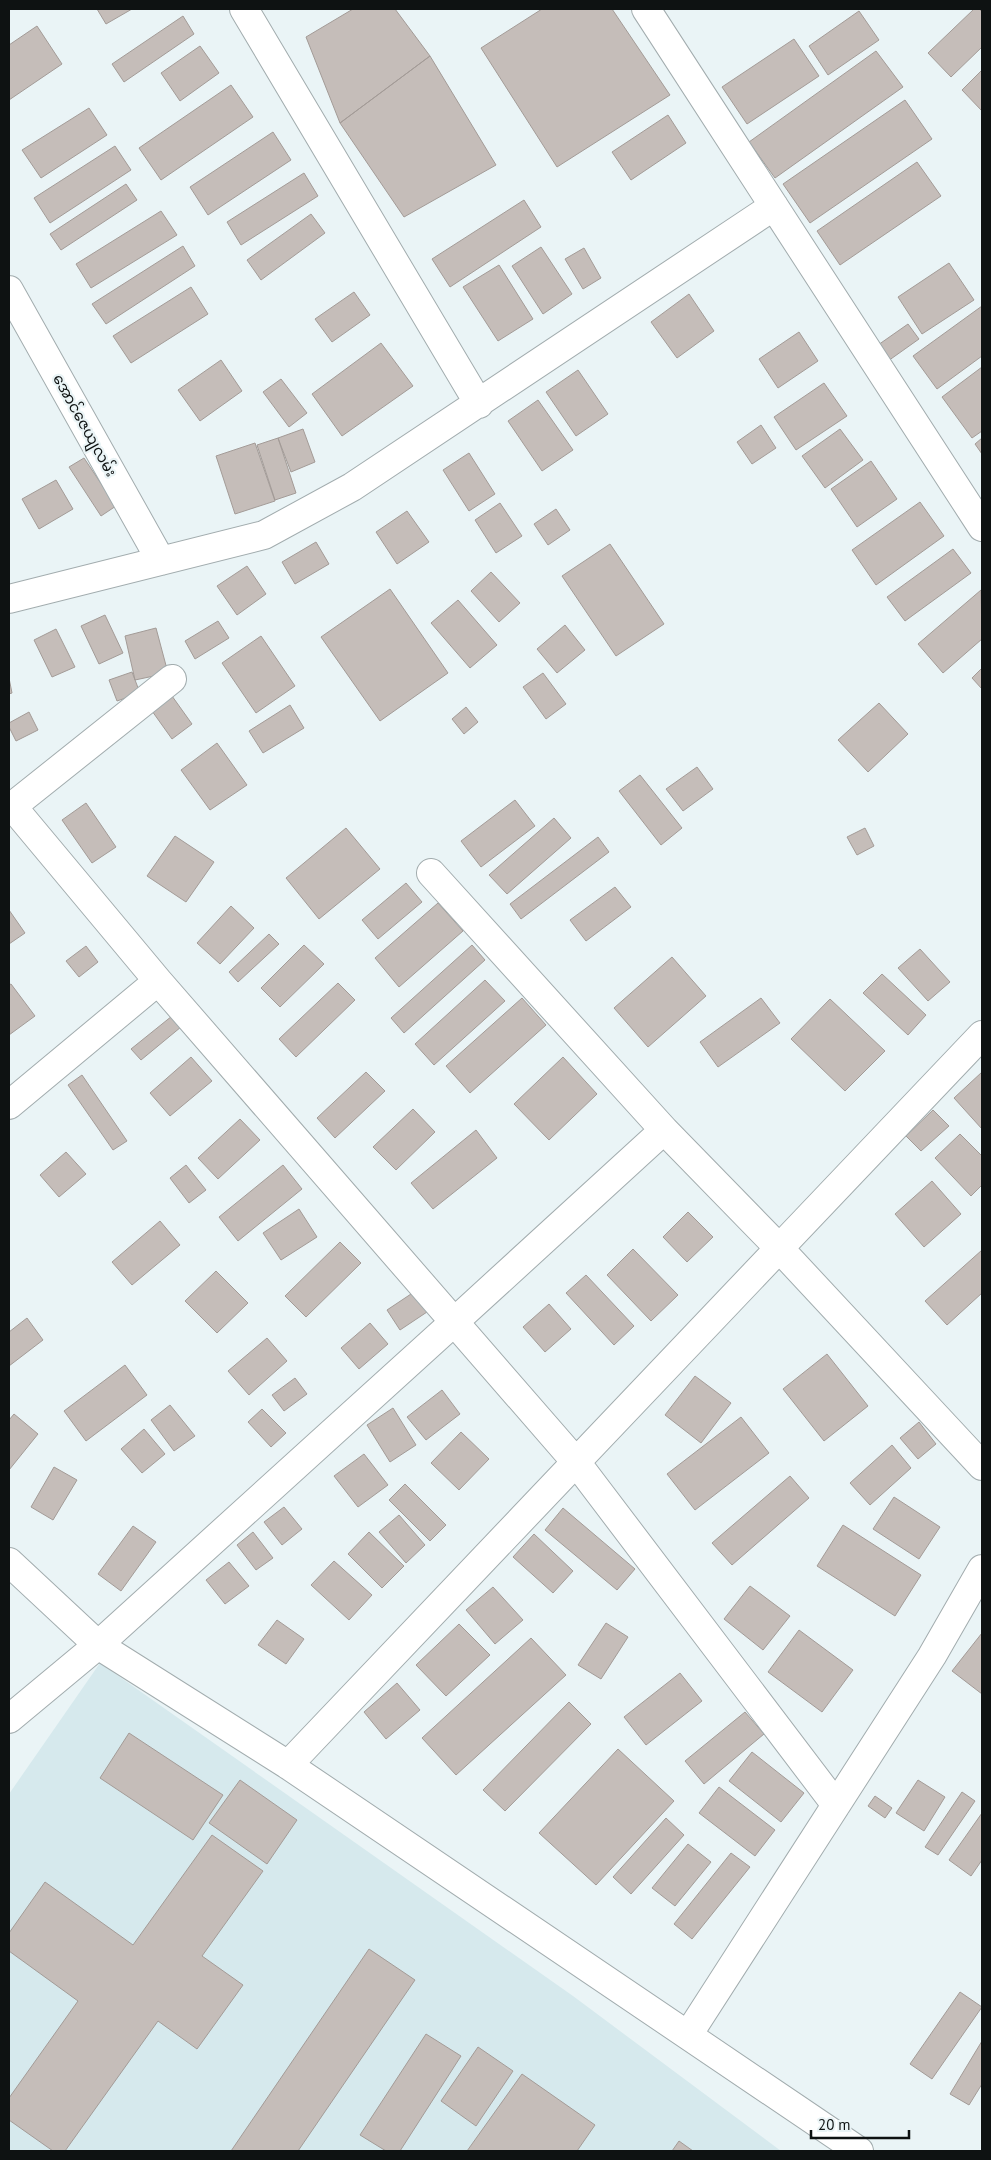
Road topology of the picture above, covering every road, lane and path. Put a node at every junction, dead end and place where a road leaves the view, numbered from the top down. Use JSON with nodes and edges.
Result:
{"nodes":[{"id":1,"x":244,"y":9,"type":"edge"},
{"id":2,"x":646,"y":9,"type":"edge"},
{"id":3,"x":774,"y":206,"type":"junction"},
{"id":4,"x":9,"y":290,"type":"edge"},
{"id":5,"x":479,"y":404,"type":"junction"},
{"id":6,"x":982,"y":527,"type":"edge"},
{"id":7,"x":161,"y":561,"type":"junction"},
{"id":8,"x":9,"y":598,"type":"edge"},
{"id":9,"x":172,"y":679,"type":"dead end"},
{"id":10,"x":10,"y":807,"type":"edge"},
{"id":11,"x":431,"y":873,"type":"dead end"},
{"id":12,"x":158,"y":981,"type":"junction"},
{"id":13,"x":982,"y":1035,"type":"edge"},
{"id":14,"x":9,"y":1105,"type":"edge"},
{"id":15,"x":664,"y":1130,"type":"junction"},
{"id":16,"x":779,"y":1248,"type":"junction"},
{"id":17,"x":453,"y":1324,"type":"junction"},
{"id":18,"x":576,"y":1462,"type":"junction"},
{"id":19,"x":982,"y":1466,"type":"edge"},
{"id":20,"x":9,"y":1562,"type":"edge"},
{"id":21,"x":982,"y":1569,"type":"edge"},
{"id":22,"x":98,"y":1644,"type":"junction"},
{"id":23,"x":9,"y":1719,"type":"edge"},
{"id":24,"x":288,"y":1765,"type":"junction"},
{"id":25,"x":836,"y":1805,"type":"junction"},
{"id":26,"x":688,"y":2035,"type":"junction"},
{"id":27,"x":859,"y":2151,"type":"edge"}],
"edges":[{"from":1,"to":5,"type":"street"},
{"from":2,"to":3,"type":"street"},
{"from":3,"to":5,"type":"street"},
{"from":3,"to":6,"type":"street"},
{"from":4,"to":7,"type":"street","name":"အောင်ဇေယျလမ်း"},
{"from":5,"to":7,"type":"street"},
{"from":7,"to":8,"type":"street"},
{"from":9,"to":10,"type":"street"},
{"from":10,"to":12,"type":"street"},
{"from":11,"to":15,"type":"street"},
{"from":12,"to":14,"type":"street"},
{"from":12,"to":17,"type":"street"},
{"from":13,"to":16,"type":"street"},
{"from":15,"to":16,"type":"street"},
{"from":15,"to":17,"type":"street"},
{"from":16,"to":18,"type":"street"},
{"from":16,"to":19,"type":"street"},
{"from":17,"to":18,"type":"street"},
{"from":17,"to":22,"type":"street"},
{"from":18,"to":24,"type":"street"},
{"from":18,"to":25,"type":"street"},
{"from":20,"to":22,"type":"street"},
{"from":21,"to":25,"type":"street"},
{"from":22,"to":23,"type":"street"},
{"from":22,"to":24,"type":"street"},
{"from":24,"to":26,"type":"street"},
{"from":25,"to":26,"type":"street"},
{"from":26,"to":27,"type":"street"}]}
